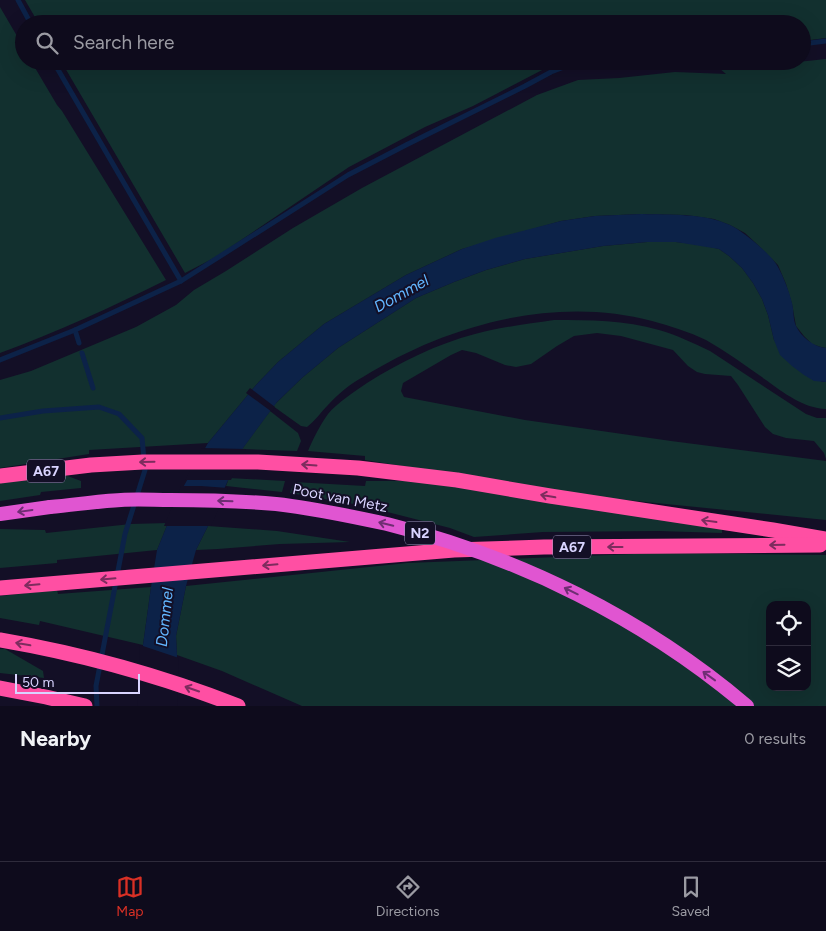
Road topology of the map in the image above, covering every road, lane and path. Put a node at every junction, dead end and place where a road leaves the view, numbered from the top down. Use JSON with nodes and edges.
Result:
{"nodes":[{"id":1,"x":0,"y":476,"type":"edge"},
{"id":2,"x":0,"y":514,"type":"edge"},
{"id":3,"x":826,"y":539,"type":"edge"},
{"id":4,"x":826,"y":545,"type":"edge"},
{"id":5,"x":0,"y":588,"type":"edge"},
{"id":6,"x":0,"y":640,"type":"edge"},
{"id":7,"x":0,"y":688,"type":"edge"},
{"id":8,"x":85,"y":706,"type":"edge"},
{"id":9,"x":238,"y":706,"type":"edge"},
{"id":10,"x":747,"y":706,"type":"edge"}],
"edges":[{"from":3,"to":1,"type":"highway","number":"A67","one_way":true},
{"from":10,"to":2,"type":"highway","name":"Poot van Metz","number":"N2","one_way":true,"bridge":true},
{"from":4,"to":5,"type":"highway","number":"A67","one_way":true},
{"from":9,"to":6,"type":"highway","one_way":true},
{"from":7,"to":8,"type":"highway"}]}
